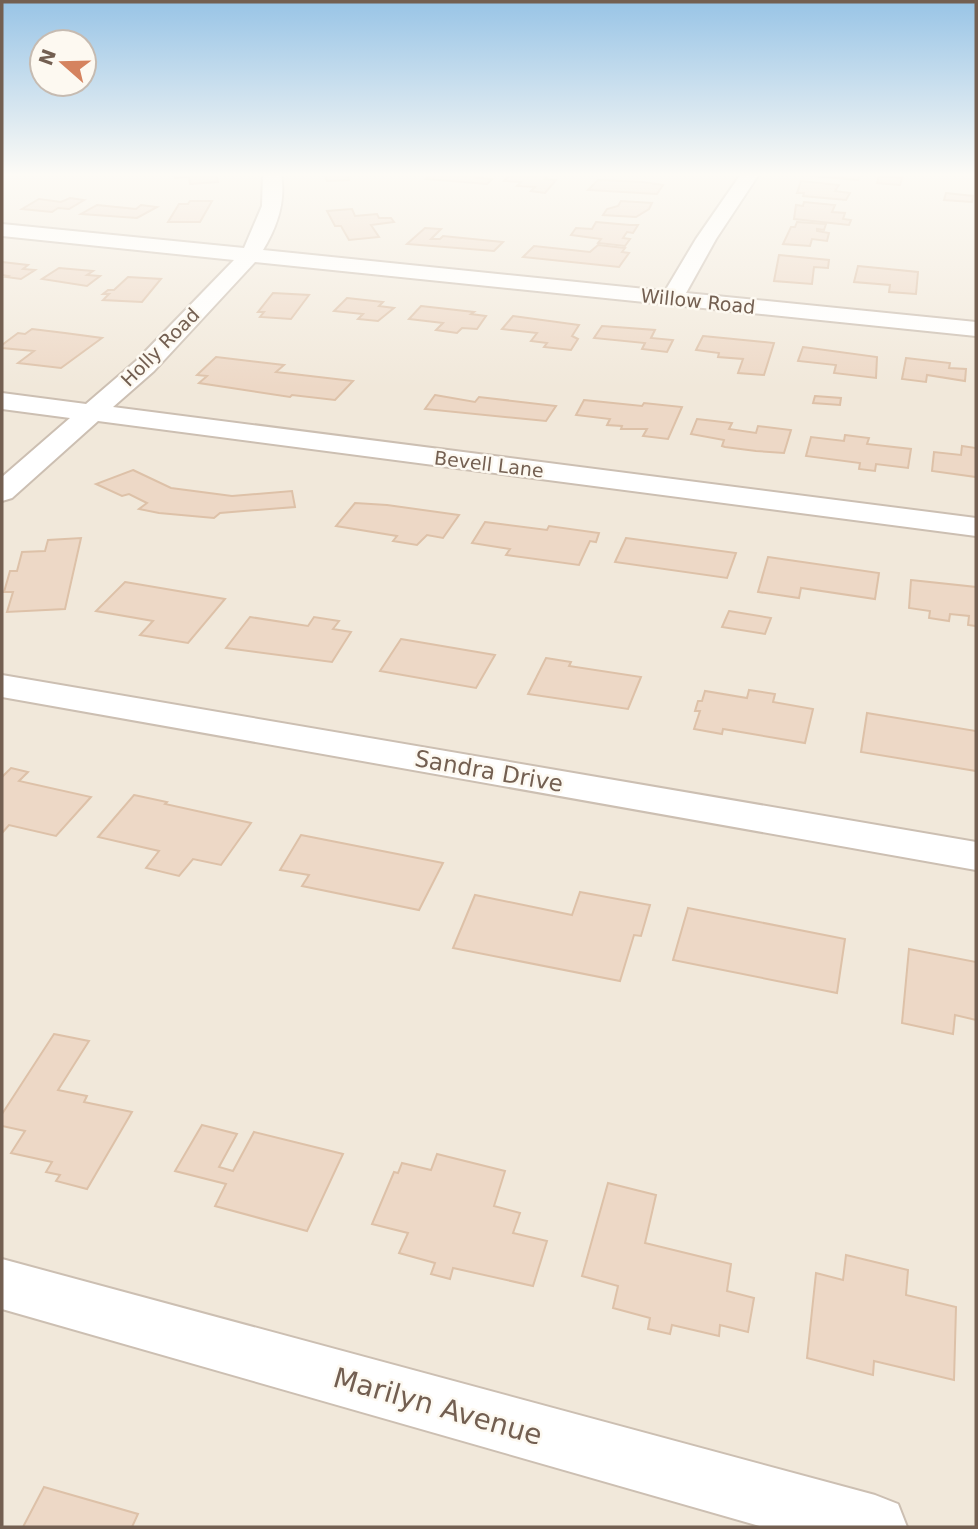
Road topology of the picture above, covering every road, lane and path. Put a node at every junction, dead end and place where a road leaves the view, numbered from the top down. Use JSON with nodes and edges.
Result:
{"nodes":[{"id":1,"x":148,"y":245,"type":"edge"},
{"id":2,"x":256,"y":245,"type":"edge"},
{"id":3,"x":702,"y":245,"type":"edge"},
{"id":4,"x":249,"y":256,"type":"junction"},
{"id":5,"x":672,"y":298,"type":"junction"},
{"id":6,"x":976,"y":328,"type":"edge"},
{"id":7,"x":2,"y":401,"type":"edge"},
{"id":8,"x":93,"y":412,"type":"junction"},
{"id":9,"x":2,"y":492,"type":"edge"},
{"id":10,"x":976,"y":527,"type":"edge"},
{"id":11,"x":2,"y":686,"type":"edge"},
{"id":12,"x":976,"y":856,"type":"edge"},
{"id":13,"x":2,"y":1284,"type":"edge"},
{"id":14,"x":875,"y":1527,"type":"edge"}],
"edges":[{"from":1,"to":4,"type":"street","name":"Willow Road"},
{"from":2,"to":4,"type":"street","name":"Holly Road"},
{"from":3,"to":5,"type":"street"},
{"from":4,"to":5,"type":"street","name":"Willow Road"},
{"from":4,"to":8,"type":"street","name":"Holly Road"},
{"from":5,"to":6,"type":"street","name":"Willow Road"},
{"from":7,"to":8,"type":"street","name":"Bevell Lane"},
{"from":8,"to":9,"type":"street","name":"Holly Road"},
{"from":8,"to":10,"type":"street","name":"Bevell Lane"},
{"from":11,"to":12,"type":"street","name":"Sandra Drive"},
{"from":13,"to":14,"type":"street","name":"Marilyn Avenue"}]}
